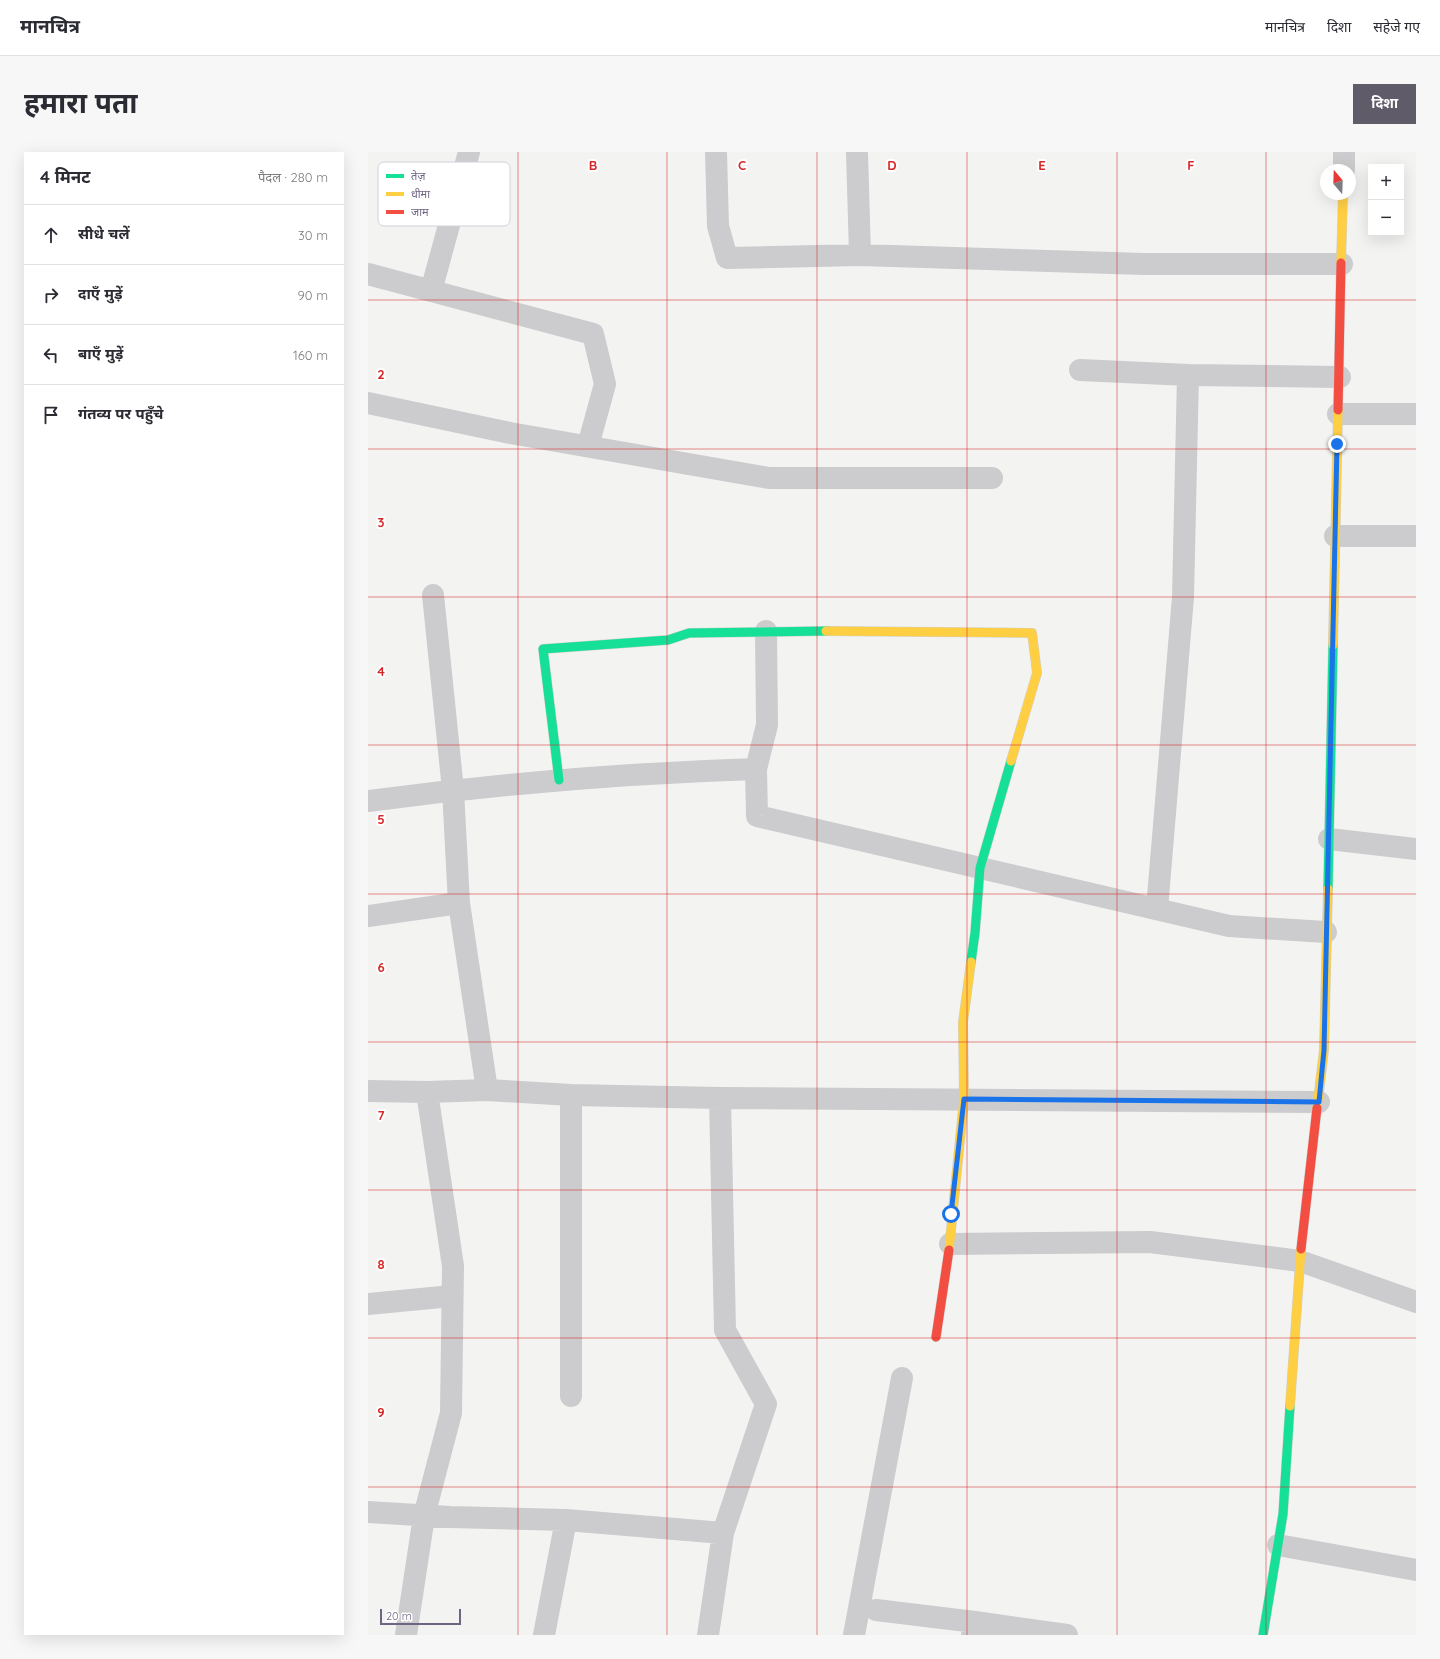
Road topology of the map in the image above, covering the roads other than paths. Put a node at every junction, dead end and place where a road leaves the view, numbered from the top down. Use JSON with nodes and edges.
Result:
{"nodes":[{"id":1,"x":469,"y":152,"type":"edge"},
{"id":2,"x":716,"y":152,"type":"edge"},
{"id":3,"x":857,"y":152,"type":"edge"},
{"id":4,"x":1344,"y":152,"type":"edge"},
{"id":5,"x":466,"y":162,"type":"edge"},
{"id":6,"x":1344,"y":164,"type":"edge"},
{"id":7,"x":1343,"y":200,"type":"edge"},
{"id":8,"x":449,"y":226,"type":"edge"},
{"id":9,"x":860,"y":255,"type":"junction"},
{"id":10,"x":1342,"y":264,"type":"junction"},
{"id":11,"x":368,"y":274,"type":"edge"},
{"id":12,"x":431,"y":291,"type":"junction"},
{"id":13,"x":1080,"y":370,"type":"dead end"},
{"id":14,"x":1188,"y":375,"type":"junction"},
{"id":15,"x":1340,"y":377,"type":"junction"},
{"id":16,"x":368,"y":403,"type":"edge"},
{"id":17,"x":1338,"y":414,"type":"junction"},
{"id":18,"x":1416,"y":414,"type":"edge"},
{"id":19,"x":588,"y":446,"type":"junction"},
{"id":20,"x":992,"y":478,"type":"dead end"},
{"id":21,"x":1335,"y":536,"type":"junction"},
{"id":22,"x":1416,"y":536,"type":"edge"},
{"id":23,"x":433,"y":595,"type":"dead end"},
{"id":24,"x":766,"y":631,"type":"junction"},
{"id":25,"x":756,"y":769,"type":"junction"},
{"id":26,"x":559,"y":780,"type":"junction"},
{"id":27,"x":453,"y":790,"type":"junction"},
{"id":28,"x":368,"y":801,"type":"edge"},
{"id":29,"x":1329,"y":839,"type":"junction"},
{"id":30,"x":1416,"y":849,"type":"edge"},
{"id":31,"x":980,"y":868,"type":"junction"},
{"id":32,"x":459,"y":903,"type":"junction"},
{"id":33,"x":1157,"y":910,"type":"junction"},
{"id":34,"x":368,"y":916,"type":"edge"},
{"id":35,"x":1326,"y":932,"type":"junction"},
{"id":36,"x":487,"y":1090,"type":"junction"},
{"id":37,"x":368,"y":1091,"type":"edge"},
{"id":38,"x":427,"y":1092,"type":"junction"},
{"id":39,"x":571,"y":1095,"type":"junction"},
{"id":40,"x":720,"y":1098,"type":"junction"},
{"id":41,"x":964,"y":1099,"type":"junction"},
{"id":42,"x":1319,"y":1102,"type":"junction"},
{"id":43,"x":950,"y":1244,"type":"junction"},
{"id":44,"x":1300,"y":1261,"type":"junction"},
{"id":45,"x":452,"y":1296,"type":"junction"},
{"id":46,"x":1416,"y":1302,"type":"edge"},
{"id":47,"x":368,"y":1304,"type":"edge"},
{"id":48,"x":936,"y":1337,"type":"dead end"},
{"id":49,"x":902,"y":1378,"type":"dead end"},
{"id":50,"x":571,"y":1396,"type":"dead end"},
{"id":51,"x":368,"y":1512,"type":"edge"},
{"id":52,"x":424,"y":1516,"type":"junction"},
{"id":53,"x":566,"y":1520,"type":"junction"},
{"id":54,"x":724,"y":1533,"type":"junction"},
{"id":55,"x":1278,"y":1545,"type":"junction"},
{"id":56,"x":1416,"y":1570,"type":"edge"},
{"id":57,"x":876,"y":1610,"type":"dead end"},
{"id":58,"x":974,"y":1628,"type":"edge"},
{"id":59,"x":406,"y":1635,"type":"edge"},
{"id":60,"x":544,"y":1635,"type":"edge"},
{"id":61,"x":708,"y":1635,"type":"edge"},
{"id":62,"x":854,"y":1635,"type":"edge"},
{"id":63,"x":1067,"y":1635,"type":"edge"},
{"id":64,"x":1263,"y":1635,"type":"edge"}],
"edges":[{"from":1,"to":5,"type":"street"},
{"from":2,"to":9,"type":"street"},
{"from":3,"to":9,"type":"street"},
{"from":4,"to":6,"type":"street"},
{"from":7,"to":10,"type":"street"},
{"from":8,"to":12,"type":"street"},
{"from":9,"to":10,"type":"street"},
{"from":10,"to":15,"type":"street"},
{"from":11,"to":12,"type":"street"},
{"from":12,"to":19,"type":"street"},
{"from":13,"to":14,"type":"street"},
{"from":14,"to":15,"type":"street"},
{"from":14,"to":33,"type":"street"},
{"from":15,"to":17,"type":"street"},
{"from":16,"to":19,"type":"street"},
{"from":17,"to":18,"type":"street"},
{"from":17,"to":21,"type":"street"},
{"from":19,"to":20,"type":"street"},
{"from":21,"to":22,"type":"street"},
{"from":21,"to":29,"type":"street"},
{"from":23,"to":27,"type":"street"},
{"from":24,"to":25,"type":"street"},
{"from":24,"to":26,"type":"street"},
{"from":24,"to":31,"type":"street"},
{"from":25,"to":26,"type":"street"},
{"from":25,"to":31,"type":"street"},
{"from":26,"to":27,"type":"street"},
{"from":27,"to":28,"type":"street"},
{"from":27,"to":32,"type":"street"},
{"from":29,"to":30,"type":"street"},
{"from":29,"to":35,"type":"street"},
{"from":31,"to":33,"type":"street"},
{"from":31,"to":41,"type":"street"},
{"from":32,"to":34,"type":"street"},
{"from":32,"to":36,"type":"street"},
{"from":33,"to":35,"type":"street"},
{"from":35,"to":42,"type":"street"},
{"from":36,"to":38,"type":"street"},
{"from":36,"to":39,"type":"street"},
{"from":37,"to":38,"type":"street"},
{"from":38,"to":45,"type":"street"},
{"from":39,"to":40,"type":"street"},
{"from":39,"to":50,"type":"street"},
{"from":40,"to":41,"type":"street"},
{"from":40,"to":54,"type":"street"},
{"from":41,"to":42,"type":"street"},
{"from":41,"to":43,"type":"street"},
{"from":42,"to":44,"type":"street"},
{"from":43,"to":44,"type":"street"},
{"from":43,"to":48,"type":"street"},
{"from":44,"to":46,"type":"street"},
{"from":44,"to":55,"type":"street"},
{"from":45,"to":47,"type":"street"},
{"from":45,"to":52,"type":"street"},
{"from":49,"to":62,"type":"street"},
{"from":51,"to":52,"type":"street"},
{"from":52,"to":53,"type":"street"},
{"from":52,"to":59,"type":"street"},
{"from":53,"to":54,"type":"street"},
{"from":53,"to":60,"type":"street"},
{"from":54,"to":61,"type":"street"},
{"from":55,"to":56,"type":"street"},
{"from":55,"to":64,"type":"street"},
{"from":57,"to":58,"type":"street"},
{"from":58,"to":63,"type":"street"}]}
